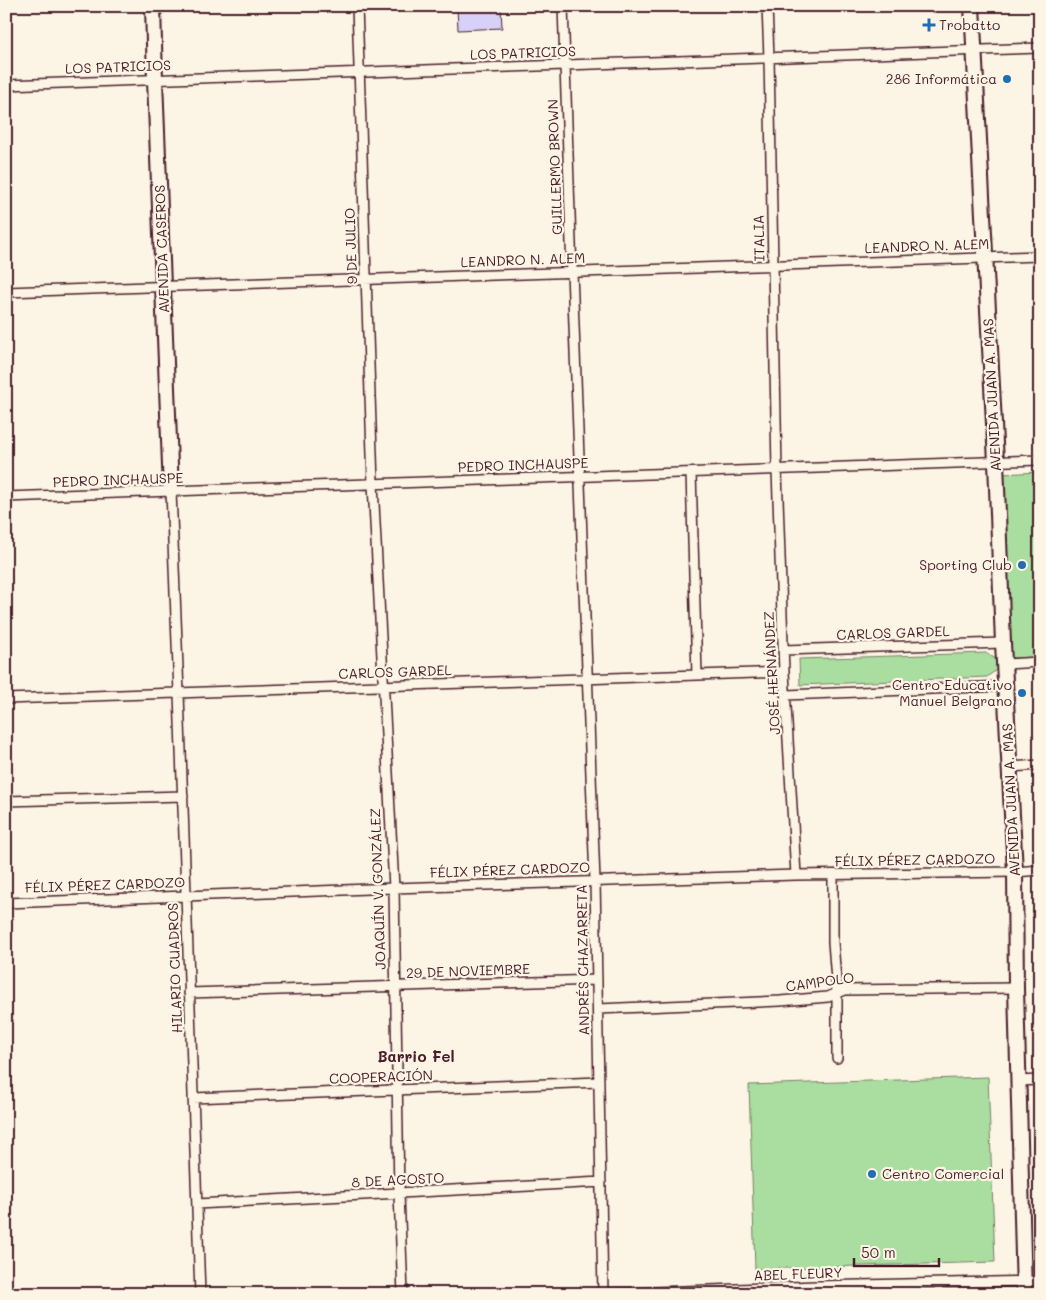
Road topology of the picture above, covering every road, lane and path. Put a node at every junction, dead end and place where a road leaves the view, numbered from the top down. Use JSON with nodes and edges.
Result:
{"nodes":[{"id":1,"x":153,"y":6,"type":"edge"},
{"id":2,"x":357,"y":6,"type":"edge"},
{"id":3,"x":563,"y":6,"type":"edge"},
{"id":4,"x":767,"y":6,"type":"edge"},
{"id":5,"x":972,"y":6,"type":"edge"},
{"id":6,"x":1040,"y":48,"type":"edge"},
{"id":7,"x":974,"y":50,"type":"junction"},
{"id":8,"x":769,"y":58,"type":"junction"},
{"id":9,"x":565,"y":65,"type":"junction"},
{"id":10,"x":359,"y":72,"type":"junction"},
{"id":11,"x":155,"y":80,"type":"junction"},
{"id":12,"x":6,"y":85,"type":"edge"},
{"id":13,"x":1040,"y":256,"type":"edge"},
{"id":14,"x":984,"y":258,"type":"junction"},
{"id":15,"x":773,"y":265,"type":"junction"},
{"id":16,"x":572,"y":272,"type":"junction"},
{"id":17,"x":365,"y":280,"type":"junction"},
{"id":18,"x":163,"y":287,"type":"junction"},
{"id":19,"x":6,"y":292,"type":"edge"},
{"id":20,"x":1040,"y":460,"type":"edge"},
{"id":21,"x":996,"y":462,"type":"junction"},
{"id":22,"x":778,"y":470,"type":"junction"},
{"id":23,"x":690,"y":473,"type":"junction"},
{"id":24,"x":580,"y":477,"type":"junction"},
{"id":25,"x":373,"y":484,"type":"junction"},
{"id":26,"x":171,"y":491,"type":"junction"},
{"id":27,"x":6,"y":497,"type":"edge"},
{"id":28,"x":1003,"y":643,"type":"junction"},
{"id":29,"x":784,"y":650,"type":"junction"},
{"id":30,"x":1040,"y":662,"type":"edge"},
{"id":31,"x":1004,"y":664,"type":"junction"},
{"id":32,"x":784,"y":672,"type":"junction"},
{"id":33,"x":697,"y":675,"type":"junction"},
{"id":34,"x":587,"y":679,"type":"junction"},
{"id":35,"x":384,"y":686,"type":"junction"},
{"id":36,"x":1005,"y":686,"type":"junction"},
{"id":37,"x":180,"y":693,"type":"junction"},
{"id":38,"x":786,"y":695,"type":"junction"},
{"id":39,"x":6,"y":699,"type":"edge"},
{"id":40,"x":1040,"y":765,"type":"edge"},
{"id":41,"x":1009,"y":767,"type":"junction"},
{"id":42,"x":183,"y":796,"type":"junction"},
{"id":43,"x":6,"y":800,"type":"edge"},
{"id":44,"x":1040,"y":870,"type":"edge"},
{"id":45,"x":1015,"y":872,"type":"junction"},
{"id":46,"x":796,"y":875,"type":"junction"},
{"id":47,"x":832,"y":875,"type":"junction"},
{"id":48,"x":595,"y":881,"type":"junction"},
{"id":49,"x":394,"y":888,"type":"junction"},
{"id":50,"x":186,"y":896,"type":"junction"},
{"id":51,"x":6,"y":903,"type":"edge"},
{"id":52,"x":597,"y":980,"type":"junction"},
{"id":53,"x":395,"y":987,"type":"junction"},
{"id":54,"x":1016,"y":988,"type":"junction"},
{"id":55,"x":189,"y":993,"type":"junction"},
{"id":56,"x":837,"y":993,"type":"junction"},
{"id":57,"x":598,"y":1009,"type":"junction"},
{"id":58,"x":837,"y":1058,"type":"dead end"},
{"id":59,"x":1040,"y":1080,"type":"edge"},
{"id":60,"x":1018,"y":1081,"type":"junction"},
{"id":61,"x":599,"y":1082,"type":"junction"},
{"id":62,"x":397,"y":1090,"type":"junction"},
{"id":63,"x":193,"y":1098,"type":"junction"},
{"id":64,"x":601,"y":1182,"type":"junction"},
{"id":65,"x":399,"y":1194,"type":"junction"},
{"id":66,"x":197,"y":1204,"type":"junction"},
{"id":67,"x":1040,"y":1281,"type":"edge"},
{"id":68,"x":1024,"y":1288,"type":"edge"},
{"id":69,"x":817,"y":1290,"type":"edge"},
{"id":70,"x":200,"y":1294,"type":"edge"},
{"id":71,"x":403,"y":1294,"type":"edge"},
{"id":72,"x":603,"y":1294,"type":"edge"}],
"edges":[{"from":1,"to":11,"type":"main road","name":"AVENIDA CASEROS"},
{"from":2,"to":10,"type":"street","name":"9 DE JULIO"},
{"from":3,"to":9,"type":"street","name":"GUILLERMO BROWN"},
{"from":4,"to":8,"type":"street","name":"ITALIA"},
{"from":5,"to":7,"type":"main road","name":"AVENIDA JUAN A. MAS"},
{"from":6,"to":7,"type":"street","name":"LOS PATRICIOS"},
{"from":7,"to":8,"type":"street","name":"LOS PATRICIOS"},
{"from":7,"to":14,"type":"main road","name":"AVENIDA JUAN A. MAS"},
{"from":8,"to":9,"type":"street","name":"LOS PATRICIOS"},
{"from":8,"to":15,"type":"street","name":"ITALIA"},
{"from":9,"to":10,"type":"street","name":"LOS PATRICIOS"},
{"from":9,"to":16,"type":"street","name":"GUILLERMO BROWN"},
{"from":10,"to":11,"type":"street","name":"LOS PATRICIOS"},
{"from":10,"to":17,"type":"street","name":"9 DE JULIO"},
{"from":11,"to":12,"type":"street","name":"LOS PATRICIOS"},
{"from":11,"to":18,"type":"main road","name":"AVENIDA CASEROS"},
{"from":13,"to":14,"type":"street","name":"LEANDRO N. ALEM"},
{"from":14,"to":15,"type":"street","name":"LEANDRO N. ALEM"},
{"from":14,"to":21,"type":"main road","name":"AVENIDA JUAN A. MAS"},
{"from":15,"to":16,"type":"street","name":"LEANDRO N. ALEM"},
{"from":15,"to":22,"type":"street","name":"ITALIA"},
{"from":16,"to":17,"type":"street","name":"LEANDRO N. ALEM"},
{"from":16,"to":24,"type":"street","name":"GUILLERMO BROWN"},
{"from":17,"to":18,"type":"street","name":"LEANDRO N. ALEM"},
{"from":17,"to":25,"type":"street","name":"9 DE JULIO"},
{"from":18,"to":19,"type":"street","name":"LEANDRO N. ALEM"},
{"from":18,"to":26,"type":"main road","name":"AVENIDA CASEROS"},
{"from":20,"to":21,"type":"street","name":"PEDRO INCHAUSPE"},
{"from":21,"to":22,"type":"street","name":"PEDRO INCHAUSPE"},
{"from":21,"to":28,"type":"main road","name":"AVENIDA JUAN A. MAS"},
{"from":22,"to":23,"type":"street","name":"PEDRO INCHAUSPE"},
{"from":22,"to":29,"type":"street","name":"JOSÉ HERNÁNDEZ"},
{"from":23,"to":24,"type":"street","name":"PEDRO INCHAUSPE"},
{"from":23,"to":33,"type":"street"},
{"from":24,"to":25,"type":"street","name":"PEDRO INCHAUSPE"},
{"from":24,"to":34,"type":"street","name":"ANDRÉS CHAZARRETA"},
{"from":25,"to":26,"type":"street","name":"PEDRO INCHAUSPE"},
{"from":25,"to":35,"type":"street","name":"JOAQUÍN V. GONZÁLEZ"},
{"from":26,"to":27,"type":"street","name":"PEDRO INCHAUSPE"},
{"from":26,"to":37,"type":"street","name":"HILARIO CUADROS"},
{"from":28,"to":29,"type":"street","name":"CARLOS GARDEL"},
{"from":28,"to":31,"type":"main road","name":"AVENIDA JUAN A. MAS"},
{"from":29,"to":32,"type":"street","name":"JOSÉ HERNÁNDEZ"},
{"from":30,"to":31,"type":"street"},
{"from":31,"to":36,"type":"main road","name":"AVENIDA JUAN A. MAS"},
{"from":32,"to":33,"type":"street","name":"CARLOS GARDEL"},
{"from":32,"to":38,"type":"street","name":"JOSÉ HERNÁNDEZ"},
{"from":33,"to":34,"type":"street","name":"CARLOS GARDEL"},
{"from":34,"to":35,"type":"street","name":"CARLOS GARDEL"},
{"from":34,"to":48,"type":"street","name":"ANDRÉS CHAZARRETA"},
{"from":35,"to":37,"type":"street","name":"CARLOS GARDEL"},
{"from":35,"to":49,"type":"street","name":"JOAQUÍN V. GONZÁLEZ"},
{"from":36,"to":38,"type":"street"},
{"from":36,"to":41,"type":"main road","name":"AVENIDA JUAN A. MAS"},
{"from":37,"to":39,"type":"street","name":"CARLOS GARDEL"},
{"from":37,"to":42,"type":"street","name":"HILARIO CUADROS"},
{"from":38,"to":46,"type":"street","name":"JOSÉ HERNÁNDEZ"},
{"from":40,"to":41,"type":"street"},
{"from":41,"to":45,"type":"main road","name":"AVENIDA JUAN A. MAS"},
{"from":42,"to":43,"type":"street"},
{"from":42,"to":50,"type":"street","name":"HILARIO CUADROS"},
{"from":44,"to":45,"type":"street","name":"FÉLIX PÉREZ CARDOZO"},
{"from":45,"to":47,"type":"street","name":"FÉLIX PÉREZ CARDOZO"},
{"from":45,"to":54,"type":"main road","name":"AVENIDA JUAN A. MAS"},
{"from":46,"to":47,"type":"street","name":"FÉLIX PÉREZ CARDOZO"},
{"from":46,"to":48,"type":"street","name":"FÉLIX PÉREZ CARDOZO"},
{"from":47,"to":56,"type":"street"},
{"from":48,"to":49,"type":"street","name":"FÉLIX PÉREZ CARDOZO"},
{"from":48,"to":52,"type":"street","name":"ANDRÉS CHAZARRETA"},
{"from":49,"to":50,"type":"street","name":"FÉLIX PÉREZ CARDOZO"},
{"from":49,"to":53,"type":"street","name":"JOAQUÍN V. GONZÁLEZ"},
{"from":50,"to":51,"type":"street","name":"FÉLIX PÉREZ CARDOZO"},
{"from":50,"to":55,"type":"street","name":"HILARIO CUADROS"},
{"from":52,"to":53,"type":"street","name":"29 DE NOVIEMBRE"},
{"from":52,"to":57,"type":"street","name":"ANDRÉS CHAZARRETA"},
{"from":53,"to":55,"type":"street","name":"29 DE NOVIEMBRE"},
{"from":53,"to":62,"type":"street","name":"JOAQUÍN V. GONZÁLEZ"},
{"from":54,"to":56,"type":"street","name":"CAMPOLO"},
{"from":54,"to":60,"type":"main road","name":"AVENIDA JUAN A. MAS"},
{"from":55,"to":63,"type":"street","name":"HILARIO CUADROS"},
{"from":56,"to":57,"type":"street","name":"CAMPOLO"},
{"from":56,"to":58,"type":"street"},
{"from":57,"to":61,"type":"street","name":"ANDRÉS CHAZARRETA"},
{"from":59,"to":60,"type":"street"},
{"from":60,"to":68,"type":"main road","name":"AVENIDA JUAN A. MAS"},
{"from":61,"to":62,"type":"street","name":"COOPERACIÓN"},
{"from":61,"to":64,"type":"street","name":"ANDRÉS CHAZARRETA"},
{"from":62,"to":63,"type":"street","name":"COOPERACIÓN"},
{"from":62,"to":65,"type":"street","name":"JOAQUÍN V. GONZÁLEZ"},
{"from":63,"to":66,"type":"street","name":"HILARIO CUADROS"},
{"from":64,"to":65,"type":"street","name":"8 DE AGOSTO"},
{"from":64,"to":72,"type":"street","name":"ANDRÉS CHAZARRETA"},
{"from":65,"to":66,"type":"street","name":"8 DE AGOSTO"},
{"from":65,"to":71,"type":"street","name":"JOAQUÍN V. GONZÁLEZ"},
{"from":66,"to":70,"type":"street","name":"HILARIO CUADROS"},
{"from":67,"to":68,"type":"street","name":"ABEL FLEURY"},
{"from":68,"to":69,"type":"street","name":"ABEL FLEURY"},
{"from":69,"to":72,"type":"street","name":"ABEL FLEURY"}]}
